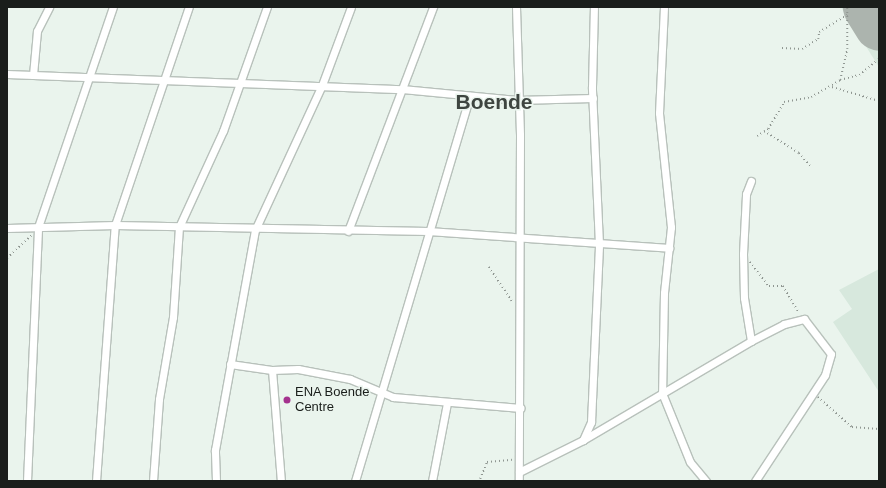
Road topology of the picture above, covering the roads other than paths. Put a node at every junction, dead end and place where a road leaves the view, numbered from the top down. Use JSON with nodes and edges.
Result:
{"nodes":[{"id":1,"x":49,"y":7,"type":"edge"},
{"id":2,"x":113,"y":7,"type":"edge"},
{"id":3,"x":189,"y":7,"type":"edge"},
{"id":4,"x":267,"y":7,"type":"edge"},
{"id":5,"x":351,"y":7,"type":"edge"},
{"id":6,"x":433,"y":7,"type":"edge"},
{"id":7,"x":516,"y":7,"type":"edge"},
{"id":8,"x":594,"y":7,"type":"edge"},
{"id":9,"x":664,"y":7,"type":"edge"},
{"id":10,"x":7,"y":74,"type":"edge"},
{"id":11,"x":33,"y":75,"type":"junction"},
{"id":12,"x":88,"y":76,"type":"junction"},
{"id":13,"x":164,"y":80,"type":"junction"},
{"id":14,"x":239,"y":82,"type":"junction"},
{"id":15,"x":322,"y":85,"type":"junction"},
{"id":16,"x":402,"y":89,"type":"junction"},
{"id":17,"x":470,"y":96,"type":"junction"},
{"id":18,"x":593,"y":98,"type":"junction"},
{"id":19,"x":517,"y":100,"type":"junction"},
{"id":20,"x":751,"y":181,"type":"dead end"},
{"id":21,"x":114,"y":225,"type":"junction"},
{"id":22,"x":38,"y":227,"type":"junction"},
{"id":23,"x":179,"y":227,"type":"junction"},
{"id":24,"x":7,"y":228,"type":"edge"},
{"id":25,"x":255,"y":230,"type":"junction"},
{"id":26,"x":348,"y":231,"type":"junction"},
{"id":27,"x":428,"y":231,"type":"junction"},
{"id":28,"x":520,"y":240,"type":"junction"},
{"id":29,"x":599,"y":244,"type":"junction"},
{"id":30,"x":669,"y":248,"type":"junction"},
{"id":31,"x":751,"y":341,"type":"junction"},
{"id":32,"x":230,"y":364,"type":"junction"},
{"id":33,"x":272,"y":370,"type":"junction"},
{"id":34,"x":380,"y":393,"type":"junction"},
{"id":35,"x":662,"y":393,"type":"junction"},
{"id":36,"x":447,"y":404,"type":"junction"},
{"id":37,"x":521,"y":408,"type":"junction"},
{"id":38,"x":583,"y":440,"type":"junction"},
{"id":39,"x":519,"y":472,"type":"junction"},
{"id":40,"x":27,"y":481,"type":"edge"},
{"id":41,"x":96,"y":481,"type":"edge"},
{"id":42,"x":153,"y":481,"type":"edge"},
{"id":43,"x":216,"y":481,"type":"edge"},
{"id":44,"x":281,"y":481,"type":"edge"},
{"id":45,"x":355,"y":481,"type":"edge"},
{"id":46,"x":432,"y":481,"type":"edge"},
{"id":47,"x":519,"y":481,"type":"edge"},
{"id":48,"x":706,"y":481,"type":"edge"},
{"id":49,"x":754,"y":481,"type":"edge"}],
"edges":[{"from":1,"to":11,"type":"street"},
{"from":2,"to":12,"type":"street"},
{"from":3,"to":13,"type":"street"},
{"from":4,"to":14,"type":"street"},
{"from":5,"to":15,"type":"street"},
{"from":6,"to":16,"type":"street"},
{"from":7,"to":19,"type":"street"},
{"from":8,"to":18,"type":"street"},
{"from":9,"to":30,"type":"street"},
{"from":10,"to":11,"type":"street"},
{"from":11,"to":12,"type":"street"},
{"from":12,"to":13,"type":"street"},
{"from":12,"to":22,"type":"street"},
{"from":13,"to":14,"type":"street"},
{"from":13,"to":21,"type":"street"},
{"from":14,"to":15,"type":"street"},
{"from":14,"to":23,"type":"street"},
{"from":15,"to":16,"type":"street"},
{"from":15,"to":25,"type":"street"},
{"from":16,"to":17,"type":"street"},
{"from":16,"to":26,"type":"street"},
{"from":17,"to":19,"type":"street"},
{"from":17,"to":27,"type":"street"},
{"from":18,"to":19,"type":"street"},
{"from":18,"to":29,"type":"street"},
{"from":19,"to":28,"type":"street"},
{"from":20,"to":31,"type":"street"},
{"from":21,"to":22,"type":"street"},
{"from":21,"to":23,"type":"street"},
{"from":21,"to":41,"type":"street"},
{"from":22,"to":24,"type":"street"},
{"from":22,"to":40,"type":"street"},
{"from":23,"to":25,"type":"street"},
{"from":23,"to":42,"type":"street"},
{"from":25,"to":26,"type":"street"},
{"from":25,"to":32,"type":"street"},
{"from":26,"to":27,"type":"street"},
{"from":27,"to":28,"type":"street"},
{"from":27,"to":34,"type":"street"},
{"from":28,"to":29,"type":"street"},
{"from":28,"to":37,"type":"street"},
{"from":29,"to":30,"type":"street"},
{"from":29,"to":38,"type":"street"},
{"from":30,"to":35,"type":"street"},
{"from":31,"to":35,"type":"street"},
{"from":31,"to":49,"type":"street"},
{"from":32,"to":33,"type":"street"},
{"from":32,"to":43,"type":"street"},
{"from":33,"to":34,"type":"street"},
{"from":33,"to":44,"type":"street"},
{"from":34,"to":36,"type":"street"},
{"from":34,"to":45,"type":"street"},
{"from":35,"to":38,"type":"street"},
{"from":35,"to":48,"type":"street"},
{"from":36,"to":37,"type":"street"},
{"from":36,"to":46,"type":"street"},
{"from":37,"to":39,"type":"street"},
{"from":38,"to":39,"type":"street"},
{"from":39,"to":47,"type":"street"}]}
